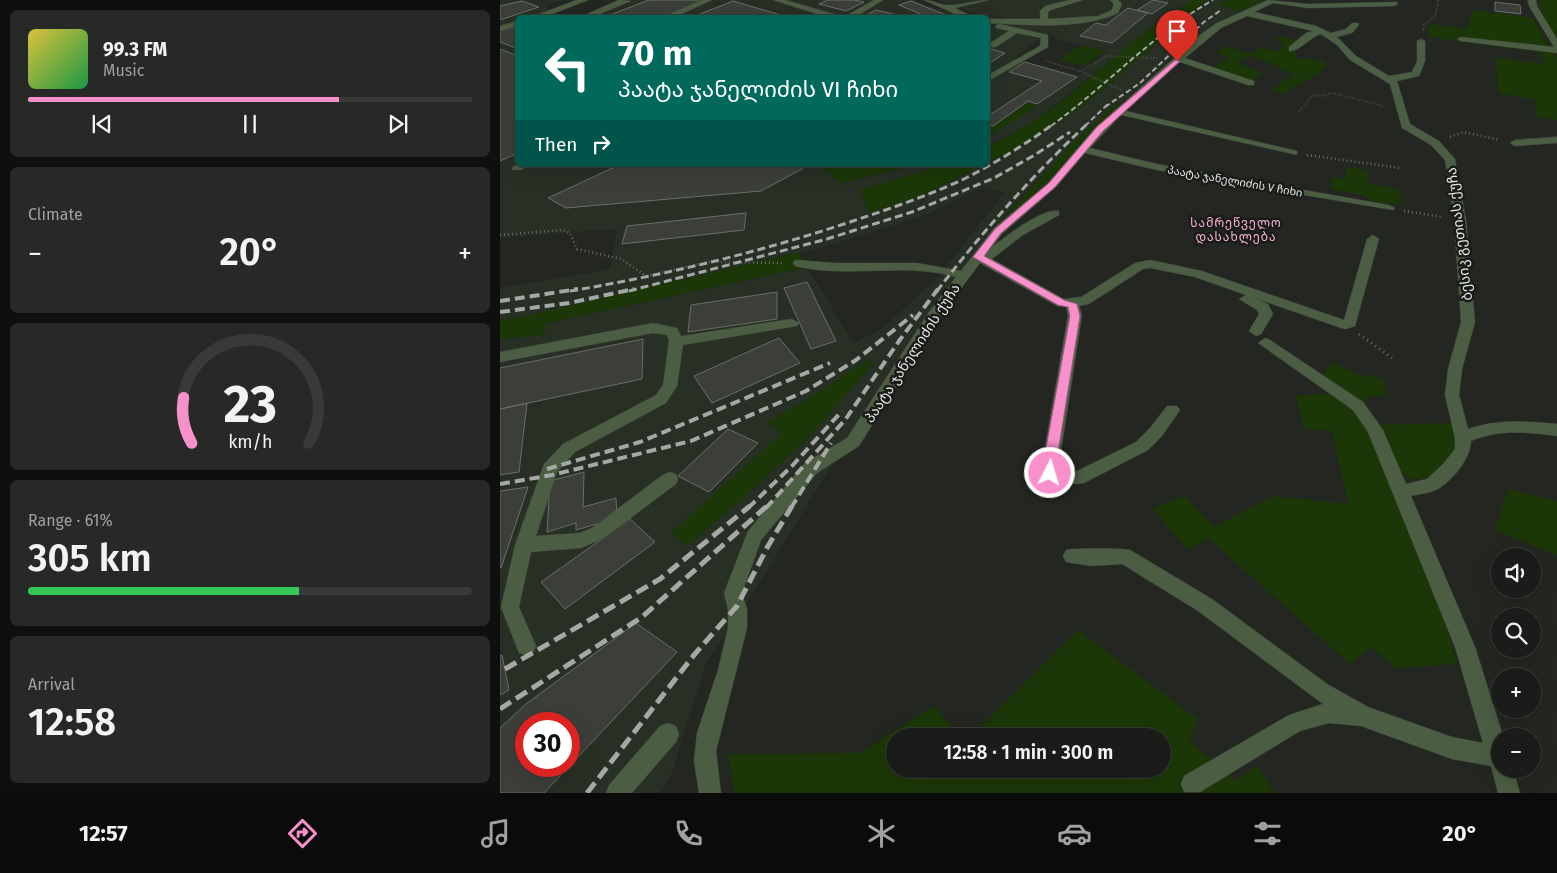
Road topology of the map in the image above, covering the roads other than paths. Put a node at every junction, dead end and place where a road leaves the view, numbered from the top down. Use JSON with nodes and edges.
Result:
{"nodes":[{"id":1,"x":584,"y":0,"type":"edge"},
{"id":2,"x":623,"y":0,"type":"edge"},
{"id":3,"x":708,"y":0,"type":"edge"},
{"id":4,"x":777,"y":0,"type":"edge"},
{"id":5,"x":879,"y":0,"type":"edge"},
{"id":6,"x":985,"y":0,"type":"edge"},
{"id":7,"x":1079,"y":0,"type":"edge"},
{"id":8,"x":1114,"y":0,"type":"edge"},
{"id":9,"x":1532,"y":0,"type":"edge"},
{"id":10,"x":932,"y":1,"type":"edge"},
{"id":11,"x":1272,"y":1,"type":"edge"},
{"id":12,"x":600,"y":2,"type":"dead end"},
{"id":13,"x":573,"y":4,"type":"junction"},
{"id":14,"x":947,"y":4,"type":"edge"},
{"id":15,"x":1394,"y":4,"type":"dead end"},
{"id":16,"x":613,"y":6,"type":"junction"},
{"id":17,"x":556,"y":10,"type":"junction"},
{"id":18,"x":598,"y":11,"type":"junction"},
{"id":19,"x":1246,"y":13,"type":"junction"},
{"id":20,"x":544,"y":15,"type":"edge"},
{"id":21,"x":572,"y":15,"type":"edge"},
{"id":22,"x":589,"y":15,"type":"edge"},
{"id":23,"x":672,"y":15,"type":"edge"},
{"id":24,"x":830,"y":15,"type":"edge"},
{"id":25,"x":852,"y":15,"type":"edge"},
{"id":26,"x":967,"y":15,"type":"edge"},
{"id":27,"x":1044,"y":21,"type":"junction"},
{"id":28,"x":990,"y":22,"type":"edge"},
{"id":29,"x":990,"y":23,"type":"edge"},
{"id":30,"x":515,"y":24,"type":"edge"},
{"id":31,"x":1355,"y":25,"type":"dead end"},
{"id":32,"x":500,"y":29,"type":"edge"},
{"id":33,"x":1016,"y":30,"type":"junction"},
{"id":34,"x":1326,"y":33,"type":"junction"},
{"id":35,"x":1461,"y":39,"type":"dead end"},
{"id":36,"x":1421,"y":41,"type":"road end"},
{"id":37,"x":994,"y":45,"type":"dead end"},
{"id":38,"x":1557,"y":46,"type":"edge"},
{"id":39,"x":1292,"y":49,"type":"dead end"},
{"id":40,"x":1557,"y":50,"type":"edge"},
{"id":41,"x":1178,"y":60,"type":"junction"},
{"id":42,"x":990,"y":77,"type":"edge"},
{"id":43,"x":1389,"y":79,"type":"junction"},
{"id":44,"x":1251,"y":83,"type":"dead end"},
{"id":45,"x":1120,"y":112,"type":"junction"},
{"id":46,"x":1557,"y":140,"type":"edge"},
{"id":47,"x":1515,"y":143,"type":"road end"},
{"id":48,"x":1083,"y":149,"type":"junction"},
{"id":49,"x":1293,"y":153,"type":"road end"},
{"id":50,"x":1389,"y":208,"type":"road end"},
{"id":51,"x":1055,"y":214,"type":"dead end"},
{"id":52,"x":1373,"y":239,"type":"dead end"},
{"id":53,"x":981,"y":258,"type":"junction"},
{"id":54,"x":799,"y":263,"type":"road end"},
{"id":55,"x":1158,"y":266,"type":"junction"},
{"id":56,"x":963,"y":276,"type":"junction"},
{"id":57,"x":1072,"y":304,"type":"junction"},
{"id":58,"x":792,"y":323,"type":"dead end"},
{"id":59,"x":676,"y":341,"type":"junction"},
{"id":60,"x":500,"y":357,"type":"edge"},
{"id":61,"x":1172,"y":410,"type":"dead end"},
{"id":62,"x":1557,"y":430,"type":"edge"},
{"id":63,"x":1463,"y":438,"type":"junction"},
{"id":64,"x":670,"y":480,"type":"dead end"},
{"id":65,"x":1401,"y":492,"type":"junction"},
{"id":66,"x":524,"y":545,"type":"junction"},
{"id":67,"x":1072,"y":556,"type":"dead end"},
{"id":68,"x":526,"y":646,"type":"dead end"},
{"id":69,"x":1363,"y":716,"type":"junction"},
{"id":70,"x":1491,"y":732,"type":"edge"},
{"id":71,"x":668,"y":734,"type":"dead end"},
{"id":72,"x":1491,"y":759,"type":"edge"},
{"id":73,"x":1505,"y":778,"type":"edge"},
{"id":74,"x":1192,"y":784,"type":"dead end"},
{"id":75,"x":617,"y":793,"type":"edge"},
{"id":76,"x":710,"y":793,"type":"edge"},
{"id":77,"x":1509,"y":793,"type":"edge"}],
"edges":[{"from":1,"to":13,"type":"street"},
{"from":2,"to":16,"type":"street"},
{"from":3,"to":23,"type":"street"},
{"from":4,"to":24,"type":"street"},
{"from":5,"to":25,"type":"street"},
{"from":6,"to":14,"type":"street"},
{"from":7,"to":27,"type":"street"},
{"from":8,"to":27,"type":"street"},
{"from":9,"to":38,"type":"street"},
{"from":10,"to":14,"type":"street"},
{"from":11,"to":15,"type":"street"},
{"from":11,"to":19,"type":"street","name":"პაატა ჯანელიძის ქუჩა"},
{"from":12,"to":16,"type":"street"},
{"from":13,"to":17,"type":"street"},
{"from":13,"to":18,"type":"street"},
{"from":14,"to":26,"type":"street"},
{"from":16,"to":18,"type":"street"},
{"from":17,"to":20,"type":"street"},
{"from":17,"to":21,"type":"street"},
{"from":18,"to":22,"type":"street"},
{"from":19,"to":34,"type":"street"},
{"from":19,"to":41,"type":"street","name":"პაატა ჯანელიძის ქუჩა"},
{"from":27,"to":28,"type":"street"},
{"from":29,"to":33,"type":"street"},
{"from":30,"to":32,"type":"street"},
{"from":31,"to":34,"type":"street"},
{"from":33,"to":37,"type":"street"},
{"from":33,"to":42,"type":"street"},
{"from":34,"to":39,"type":"street"},
{"from":34,"to":43,"type":"street"},
{"from":35,"to":40,"type":"street"},
{"from":36,"to":43,"type":"street"},
{"from":41,"to":44,"type":"street"},
{"from":41,"to":45,"type":"street","name":"პაატა ჯანელიძის ქუჩა"},
{"from":43,"to":63,"type":"street","name":"ბესიკ გეთიას ქუჩა"},
{"from":45,"to":48,"type":"street","name":"პაატა ჯანელიძის ქუჩა"},
{"from":45,"to":49,"type":"street"},
{"from":46,"to":47,"type":"street"},
{"from":48,"to":50,"type":"street","name":"პაატა ჯანელიძის V ჩიხი"},
{"from":48,"to":53,"type":"street","name":"პაატა ჯანელიძის ქუჩა"},
{"from":51,"to":53,"type":"street"},
{"from":52,"to":55,"type":"street"},
{"from":53,"to":56,"type":"street","name":"პაატა ჯანელიძის ქუჩა"},
{"from":53,"to":57,"type":"street"},
{"from":54,"to":56,"type":"street"},
{"from":55,"to":57,"type":"street"},
{"from":55,"to":65,"type":"street"},
{"from":56,"to":76,"type":"street","name":"პაატა ჯანელიძის ქუჩა"},
{"from":57,"to":61,"type":"street"},
{"from":58,"to":59,"type":"street"},
{"from":59,"to":60,"type":"street"},
{"from":59,"to":66,"type":"street"},
{"from":62,"to":63,"type":"street"},
{"from":63,"to":65,"type":"street"},
{"from":64,"to":66,"type":"street"},
{"from":65,"to":70,"type":"street"},
{"from":66,"to":68,"type":"street"},
{"from":67,"to":69,"type":"street"},
{"from":69,"to":72,"type":"street"},
{"from":69,"to":74,"type":"street"},
{"from":71,"to":75,"type":"street"},
{"from":73,"to":77,"type":"street"}]}
